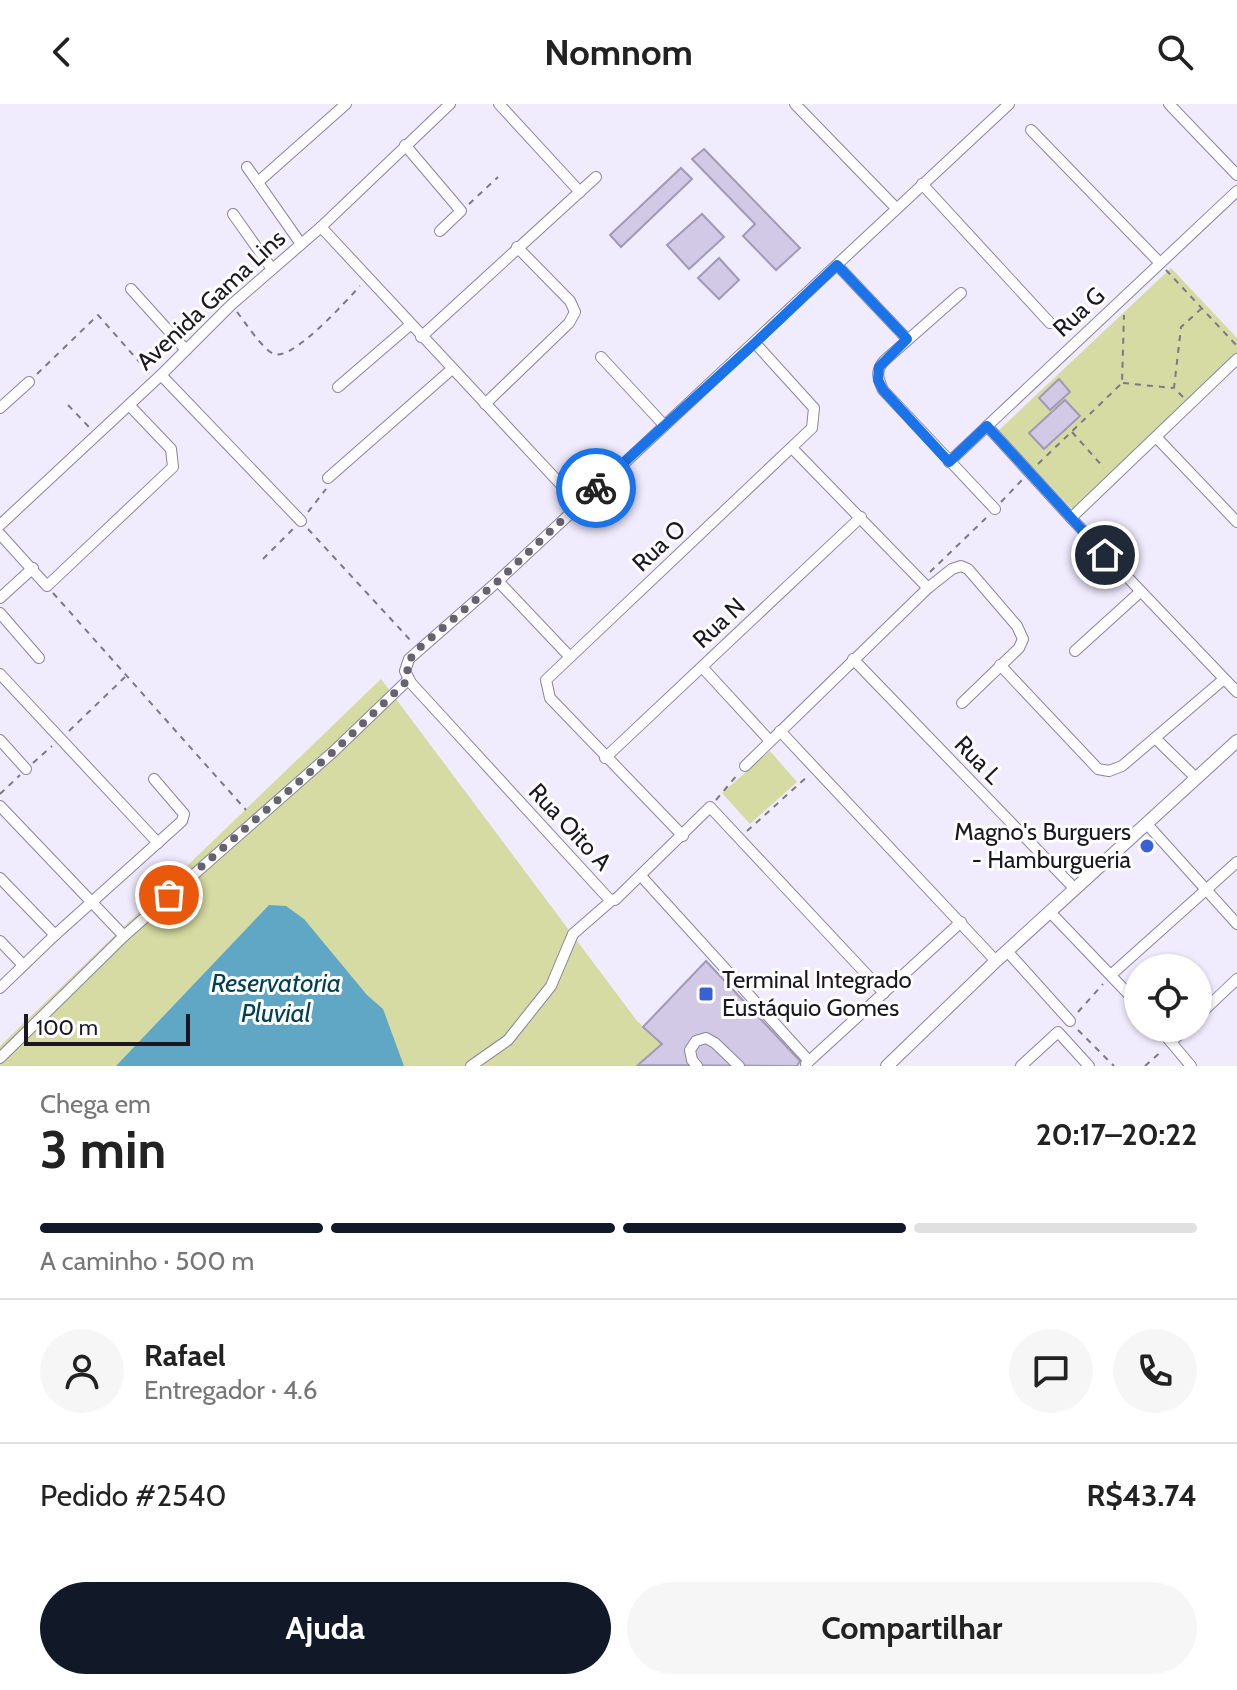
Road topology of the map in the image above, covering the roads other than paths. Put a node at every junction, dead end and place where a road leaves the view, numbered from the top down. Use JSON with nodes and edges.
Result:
{"nodes":[{"id":1,"x":346,"y":104,"type":"edge"},
{"id":2,"x":450,"y":104,"type":"edge"},
{"id":3,"x":499,"y":104,"type":"edge"},
{"id":4,"x":795,"y":104,"type":"edge"},
{"id":5,"x":1009,"y":104,"type":"edge"},
{"id":6,"x":1169,"y":104,"type":"edge"},
{"id":7,"x":1031,"y":130,"type":"dead end"},
{"id":8,"x":405,"y":145,"type":"junction"},
{"id":9,"x":247,"y":167,"type":"dead end"},
{"id":10,"x":1237,"y":175,"type":"edge"},
{"id":11,"x":596,"y":177,"type":"dead end"},
{"id":12,"x":258,"y":182,"type":"junction"},
{"id":13,"x":922,"y":184,"type":"junction"},
{"id":14,"x":1237,"y":191,"type":"edge"},
{"id":15,"x":580,"y":192,"type":"junction"},
{"id":16,"x":896,"y":208,"type":"junction"},
{"id":17,"x":233,"y":214,"type":"dead end"},
{"id":18,"x":321,"y":227,"type":"junction"},
{"id":19,"x":440,"y":231,"type":"dead end"},
{"id":20,"x":301,"y":244,"type":"junction"},
{"id":21,"x":517,"y":247,"type":"junction"},
{"id":22,"x":1160,"y":263,"type":"junction"},
{"id":23,"x":837,"y":265,"type":"junction"},
{"id":24,"x":272,"y":269,"type":"junction"},
{"id":25,"x":131,"y":289,"type":"dead end"},
{"id":26,"x":961,"y":293,"type":"dead end"},
{"id":27,"x":1050,"y":323,"type":"dead end"},
{"id":28,"x":410,"y":325,"type":"junction"},
{"id":29,"x":421,"y":337,"type":"junction"},
{"id":30,"x":907,"y":339,"type":"junction"},
{"id":31,"x":755,"y":343,"type":"junction"},
{"id":32,"x":186,"y":350,"type":"junction"},
{"id":33,"x":601,"y":357,"type":"dead end"},
{"id":34,"x":1237,"y":359,"type":"edge"},
{"id":35,"x":452,"y":369,"type":"junction"},
{"id":36,"x":158,"y":378,"type":"junction"},
{"id":37,"x":29,"y":382,"type":"road end"},
{"id":38,"x":338,"y":387,"type":"dead end"},
{"id":39,"x":485,"y":404,"type":"junction"},
{"id":40,"x":129,"y":405,"type":"junction"},
{"id":41,"x":0,"y":408,"type":"edge"},
{"id":42,"x":664,"y":425,"type":"junction"},
{"id":43,"x":987,"y":426,"type":"junction"},
{"id":44,"x":1157,"y":438,"type":"junction"},
{"id":45,"x":792,"y":448,"type":"junction"},
{"id":46,"x":949,"y":462,"type":"junction"},
{"id":47,"x":328,"y":478,"type":"dead end"},
{"id":48,"x":579,"y":504,"type":"junction"},
{"id":49,"x":995,"y":509,"type":"road end"},
{"id":50,"x":861,"y":517,"type":"junction"},
{"id":51,"x":1071,"y":518,"type":"junction"},
{"id":52,"x":301,"y":521,"type":"road end"},
{"id":53,"x":1237,"y":522,"type":"edge"},
{"id":54,"x":0,"y":525,"type":"edge"},
{"id":55,"x":0,"y":534,"type":"edge"},
{"id":56,"x":33,"y":568,"type":"junction"},
{"id":57,"x":498,"y":581,"type":"junction"},
{"id":58,"x":924,"y":584,"type":"junction"},
{"id":59,"x":1140,"y":592,"type":"junction"},
{"id":60,"x":0,"y":598,"type":"edge"},
{"id":61,"x":0,"y":613,"type":"edge"},
{"id":62,"x":1075,"y":651,"type":"dead end"},
{"id":63,"x":570,"y":657,"type":"junction"},
{"id":64,"x":39,"y":658,"type":"dead end"},
{"id":65,"x":853,"y":659,"type":"junction"},
{"id":66,"x":1000,"y":665,"type":"junction"},
{"id":67,"x":702,"y":667,"type":"junction"},
{"id":68,"x":0,"y":674,"type":"edge"},
{"id":69,"x":407,"y":675,"type":"junction"},
{"id":70,"x":1224,"y":679,"type":"junction"},
{"id":71,"x":1237,"y":692,"type":"edge"},
{"id":72,"x":962,"y":703,"type":"dead end"},
{"id":73,"x":780,"y":731,"type":"junction"},
{"id":74,"x":1155,"y":738,"type":"junction"},
{"id":75,"x":0,"y":740,"type":"edge"},
{"id":76,"x":770,"y":741,"type":"junction"},
{"id":77,"x":1237,"y":741,"type":"edge"},
{"id":78,"x":605,"y":758,"type":"junction"},
{"id":79,"x":745,"y":766,"type":"road end"},
{"id":80,"x":26,"y":769,"type":"dead end"},
{"id":81,"x":1196,"y":778,"type":"junction"},
{"id":82,"x":154,"y":779,"type":"dead end"},
{"id":83,"x":0,"y":806,"type":"edge"},
{"id":84,"x":1146,"y":823,"type":"junction"},
{"id":85,"x":683,"y":836,"type":"junction"},
{"id":86,"x":158,"y":843,"type":"junction"},
{"id":87,"x":1237,"y":862,"type":"edge"},
{"id":88,"x":641,"y":876,"type":"junction"},
{"id":89,"x":0,"y":878,"type":"edge"},
{"id":90,"x":1075,"y":889,"type":"junction"},
{"id":91,"x":1207,"y":889,"type":"junction"},
{"id":92,"x":612,"y":900,"type":"junction"},
{"id":93,"x":91,"y":904,"type":"junction"},
{"id":94,"x":1050,"y":912,"type":"junction"},
{"id":95,"x":961,"y":922,"type":"junction"},
{"id":96,"x":1237,"y":924,"type":"edge"},
{"id":97,"x":55,"y":935,"type":"junction"},
{"id":98,"x":124,"y":936,"type":"junction"},
{"id":99,"x":0,"y":941,"type":"edge"},
{"id":100,"x":1007,"y":951,"type":"junction"},
{"id":101,"x":996,"y":961,"type":"junction"},
{"id":102,"x":23,"y":965,"type":"junction"},
{"id":103,"x":1112,"y":974,"type":"junction"},
{"id":104,"x":1237,"y":979,"type":"edge"},
{"id":105,"x":0,"y":988,"type":"edge"},
{"id":106,"x":1124,"y":988,"type":"edge"},
{"id":107,"x":884,"y":993,"type":"junction"},
{"id":108,"x":1212,"y":1003,"type":"edge"},
{"id":109,"x":1070,"y":1021,"type":"road end"},
{"id":110,"x":1171,"y":1042,"type":"edge"},
{"id":111,"x":0,"y":1058,"type":"edge"},
{"id":112,"x":807,"y":1064,"type":"edge"},
{"id":113,"x":471,"y":1066,"type":"edge"},
{"id":114,"x":697,"y":1066,"type":"edge"},
{"id":115,"x":739,"y":1066,"type":"edge"},
{"id":116,"x":887,"y":1066,"type":"edge"},
{"id":117,"x":1021,"y":1066,"type":"edge"},
{"id":118,"x":1089,"y":1066,"type":"edge"},
{"id":119,"x":1191,"y":1066,"type":"edge"}],
"edges":[{"from":1,"to":12,"type":"street"},
{"from":2,"to":8,"type":"street","name":"Avenida Gama Lins"},
{"from":3,"to":15,"type":"street"},
{"from":4,"to":16,"type":"street"},
{"from":5,"to":13,"type":"street"},
{"from":6,"to":10,"type":"street"},
{"from":7,"to":22,"type":"street"},
{"from":8,"to":18,"type":"street","name":"Avenida Gama Lins"},
{"from":8,"to":19,"type":"street"},
{"from":9,"to":12,"type":"street"},
{"from":11,"to":15,"type":"street"},
{"from":12,"to":20,"type":"street"},
{"from":13,"to":16,"type":"street"},
{"from":13,"to":27,"type":"street"},
{"from":14,"to":22,"type":"street","name":"Rua G"},
{"from":15,"to":21,"type":"street"},
{"from":16,"to":23,"type":"street"},
{"from":17,"to":24,"type":"street"},
{"from":18,"to":20,"type":"street","name":"Avenida Gama Lins"},
{"from":18,"to":28,"type":"street"},
{"from":20,"to":24,"type":"street","name":"Avenida Gama Lins"},
{"from":21,"to":29,"type":"street"},
{"from":21,"to":39,"type":"street"},
{"from":22,"to":43,"type":"street","name":"Rua G"},
{"from":23,"to":30,"type":"street"},
{"from":23,"to":31,"type":"street"},
{"from":24,"to":32,"type":"street","name":"Avenida Gama Lins"},
{"from":25,"to":32,"type":"street"},
{"from":26,"to":30,"type":"street"},
{"from":28,"to":29,"type":"street"},
{"from":28,"to":38,"type":"street"},
{"from":29,"to":35,"type":"street"},
{"from":30,"to":46,"type":"street"},
{"from":31,"to":42,"type":"street"},
{"from":31,"to":45,"type":"street","name":"Rua O"},
{"from":32,"to":36,"type":"street","name":"Avenida Gama Lins"},
{"from":33,"to":42,"type":"street"},
{"from":34,"to":44,"type":"street"},
{"from":35,"to":39,"type":"street"},
{"from":35,"to":47,"type":"street"},
{"from":36,"to":40,"type":"street","name":"Avenida Gama Lins"},
{"from":36,"to":52,"type":"street"},
{"from":37,"to":41,"type":"street"},
{"from":39,"to":48,"type":"street"},
{"from":40,"to":54,"type":"street","name":"Avenida Gama Lins"},
{"from":40,"to":56,"type":"street"},
{"from":42,"to":48,"type":"street"},
{"from":43,"to":46,"type":"street","name":"Rua G"},
{"from":43,"to":51,"type":"street"},
{"from":44,"to":51,"type":"street"},
{"from":44,"to":53,"type":"street"},
{"from":45,"to":50,"type":"street"},
{"from":45,"to":63,"type":"street","name":"Rua O"},
{"from":46,"to":49,"type":"street"},
{"from":48,"to":57,"type":"street"},
{"from":50,"to":58,"type":"street"},
{"from":50,"to":67,"type":"street","name":"Rua N"},
{"from":51,"to":59,"type":"street"},
{"from":55,"to":56,"type":"street"},
{"from":56,"to":60,"type":"street"},
{"from":57,"to":63,"type":"street"},
{"from":57,"to":69,"type":"street"},
{"from":58,"to":65,"type":"street"},
{"from":58,"to":66,"type":"street"},
{"from":59,"to":62,"type":"street"},
{"from":59,"to":70,"type":"street"},
{"from":61,"to":64,"type":"street"},
{"from":63,"to":78,"type":"street","name":"Rua O"},
{"from":65,"to":73,"type":"street"},
{"from":65,"to":90,"type":"street","name":"Rua L"},
{"from":66,"to":72,"type":"street"},
{"from":66,"to":74,"type":"street"},
{"from":67,"to":76,"type":"street"},
{"from":67,"to":78,"type":"street","name":"Rua N"},
{"from":68,"to":86,"type":"street"},
{"from":69,"to":92,"type":"street","name":"Rua Oito A"},
{"from":69,"to":98,"type":"street"},
{"from":70,"to":71,"type":"street"},
{"from":70,"to":74,"type":"street"},
{"from":73,"to":76,"type":"street"},
{"from":73,"to":95,"type":"street"},
{"from":74,"to":81,"type":"street"},
{"from":75,"to":80,"type":"street"},
{"from":76,"to":79,"type":"street"},
{"from":77,"to":81,"type":"street"},
{"from":78,"to":85,"type":"street"},
{"from":81,"to":84,"type":"street"},
{"from":82,"to":86,"type":"street"},
{"from":83,"to":93,"type":"street"},
{"from":84,"to":90,"type":"street"},
{"from":84,"to":91,"type":"street"},
{"from":85,"to":88,"type":"street"},
{"from":85,"to":107,"type":"street"},
{"from":86,"to":93,"type":"street"},
{"from":87,"to":91,"type":"street"},
{"from":88,"to":92,"type":"street","name":"Rua Oito A"},
{"from":88,"to":112,"type":"street","name":"Rua Oito A"},
{"from":89,"to":97,"type":"street"},
{"from":90,"to":94,"type":"street"},
{"from":91,"to":96,"type":"street"},
{"from":91,"to":103,"type":"street"},
{"from":92,"to":113,"type":"street"},
{"from":93,"to":97,"type":"street"},
{"from":93,"to":98,"type":"street"},
{"from":94,"to":100,"type":"street"},
{"from":94,"to":103,"type":"street"},
{"from":95,"to":101,"type":"street"},
{"from":95,"to":107,"type":"street"},
{"from":97,"to":102,"type":"street"},
{"from":98,"to":111,"type":"street"},
{"from":99,"to":102,"type":"street"},
{"from":100,"to":101,"type":"street"},
{"from":100,"to":109,"type":"street"},
{"from":101,"to":116,"type":"street"},
{"from":102,"to":105,"type":"street"},
{"from":103,"to":106,"type":"street"},
{"from":104,"to":108,"type":"street"},
{"from":107,"to":112,"type":"street"},
{"from":110,"to":119,"type":"street"},
{"from":114,"to":115,"type":"street"},
{"from":117,"to":118,"type":"street"}]}
